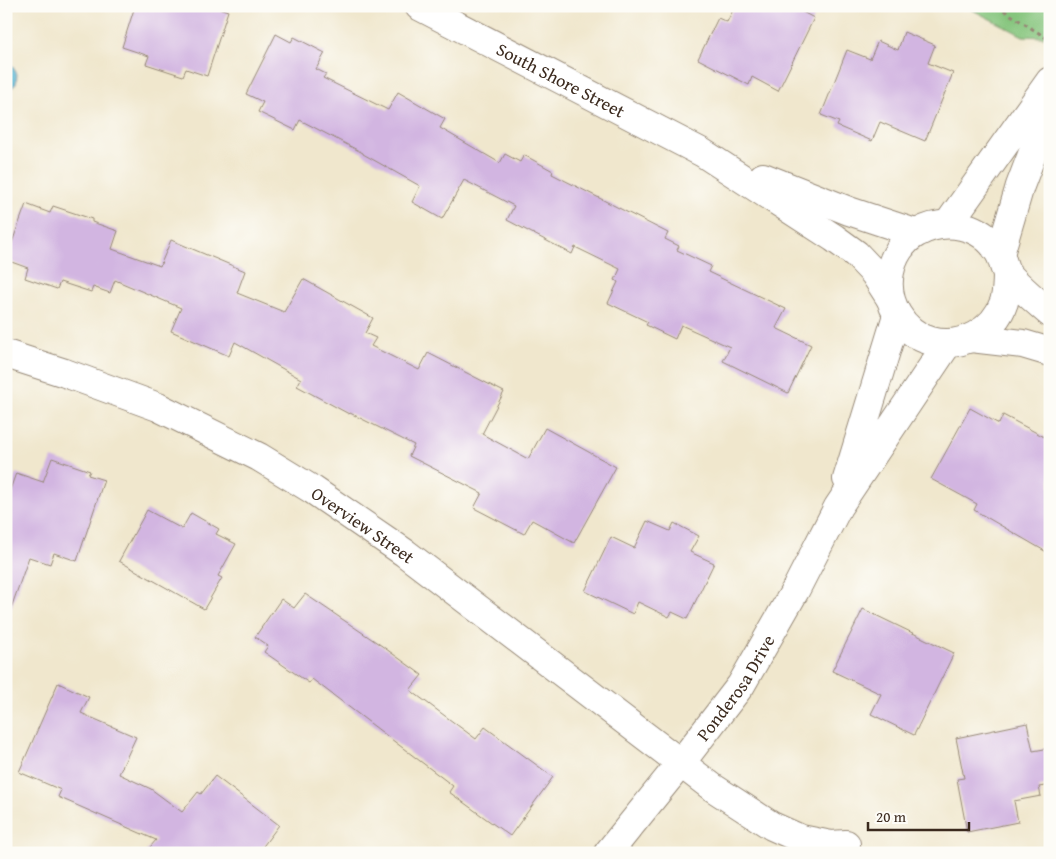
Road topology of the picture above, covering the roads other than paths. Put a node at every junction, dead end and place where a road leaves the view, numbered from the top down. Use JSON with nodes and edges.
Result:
{"nodes":[{"id":1,"x":419,"y":6,"type":"edge"},
{"id":2,"x":1050,"y":81,"type":"edge"},
{"id":3,"x":1050,"y":107,"type":"edge"},
{"id":4,"x":703,"y":153,"type":"junction"},
{"id":5,"x":948,"y":224,"type":"junction"},
{"id":6,"x":915,"y":233,"type":"junction"},
{"id":7,"x":1003,"y":263,"type":"junction"},
{"id":8,"x":894,"y":306,"type":"junction"},
{"id":9,"x":1050,"y":313,"type":"edge"},
{"id":10,"x":960,"y":340,"type":"junction"},
{"id":11,"x":1050,"y":352,"type":"edge"},
{"id":12,"x":6,"y":354,"type":"edge"},
{"id":13,"x":838,"y":507,"type":"junction"},
{"id":14,"x":680,"y":764,"type":"junction"},
{"id":15,"x":846,"y":844,"type":"dead end"},
{"id":16,"x":608,"y":853,"type":"edge"}],
"edges":[{"from":1,"to":4,"type":"street","name":"South Shore Street"},
{"from":2,"to":5,"type":"street"},
{"from":3,"to":7,"type":"street"},
{"from":4,"to":6,"type":"street","name":"South Shore Street"},
{"from":4,"to":8,"type":"street","name":"South Shore Street"},
{"from":5,"to":6,"type":"street"},
{"from":5,"to":7,"type":"street"},
{"from":6,"to":8,"type":"street"},
{"from":7,"to":9,"type":"street"},
{"from":7,"to":10,"type":"street"},
{"from":8,"to":10,"type":"street"},
{"from":8,"to":13,"type":"street","name":"Ponderosa Drive"},
{"from":10,"to":11,"type":"street"},
{"from":10,"to":13,"type":"street","name":"Ponderosa Drive"},
{"from":12,"to":14,"type":"street","name":"Overview Street"},
{"from":13,"to":14,"type":"street","name":"Ponderosa Drive"},
{"from":14,"to":15,"type":"street","name":"Overview Street"},
{"from":14,"to":16,"type":"street","name":"Ponderosa Drive"}]}
